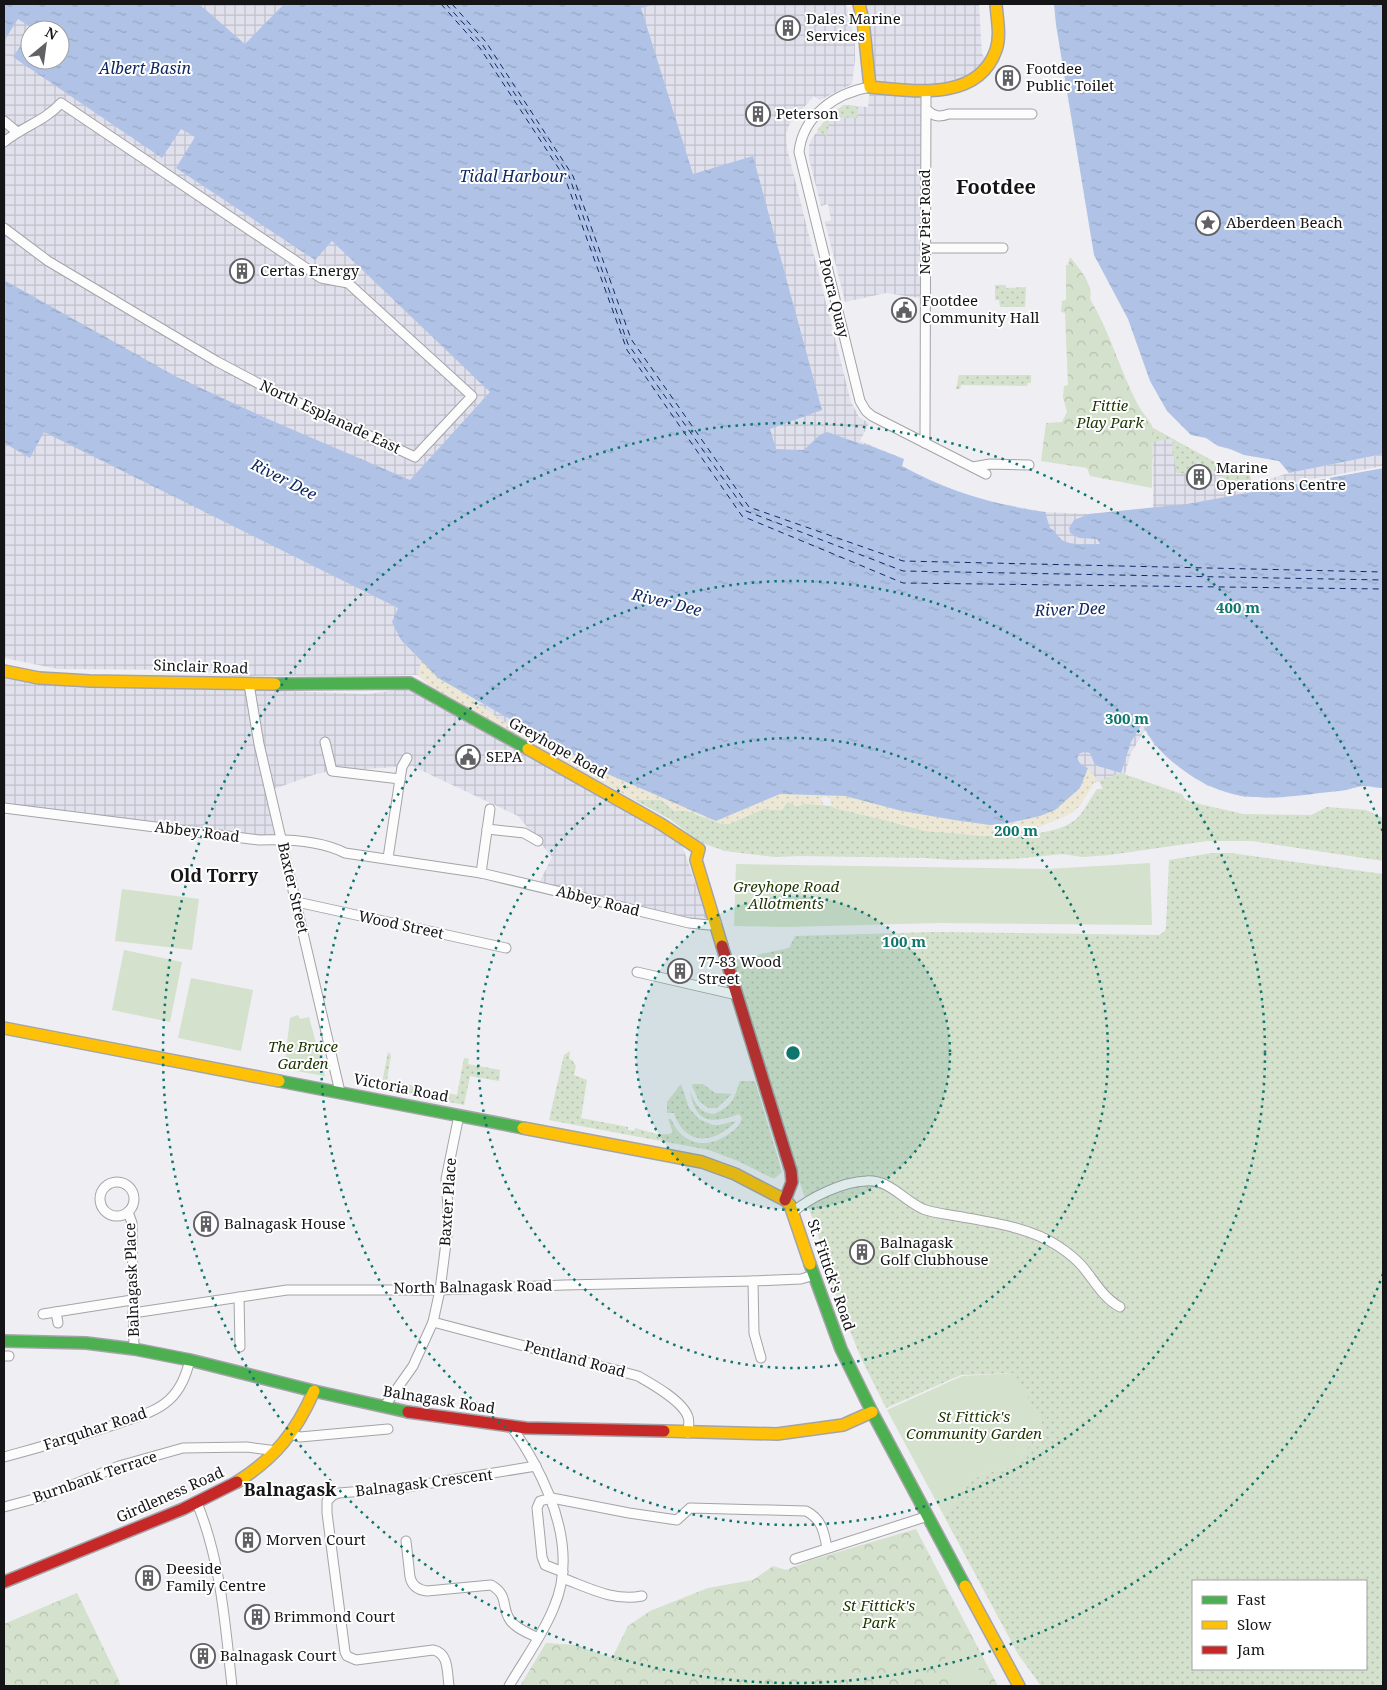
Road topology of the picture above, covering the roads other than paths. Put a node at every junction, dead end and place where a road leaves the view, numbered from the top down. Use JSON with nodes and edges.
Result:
{"nodes":[{"id":1,"x":859,"y":4,"type":"edge"},
{"id":2,"x":996,"y":4,"type":"edge"},
{"id":3,"x":870,"y":87,"type":"junction"},
{"id":4,"x":926,"y":91,"type":"junction"},
{"id":5,"x":927,"y":110,"type":"junction"},
{"id":6,"x":1032,"y":114,"type":"dead end"},
{"id":7,"x":4,"y":121,"type":"edge"},
{"id":8,"x":17,"y":132,"type":"junction"},
{"id":9,"x":4,"y":142,"type":"edge"},
{"id":10,"x":4,"y":228,"type":"edge"},
{"id":11,"x":925,"y":248,"type":"junction"},
{"id":12,"x":1003,"y":248,"type":"dead end"},
{"id":13,"x":925,"y":443,"type":"junction"},
{"id":14,"x":1029,"y":465,"type":"dead end"},
{"id":15,"x":973,"y":468,"type":"junction"},
{"id":16,"x":986,"y":474,"type":"dead end"},
{"id":17,"x":4,"y":672,"type":"edge"},
{"id":18,"x":398,"y":682,"type":"joint"},
{"id":19,"x":249,"y":684,"type":"junction"},
{"id":20,"x":326,"y":742,"type":"dead end"},
{"id":21,"x":407,"y":758,"type":"dead end"},
{"id":22,"x":400,"y":780,"type":"junction"},
{"id":23,"x":4,"y":808,"type":"edge"},
{"id":24,"x":490,"y":809,"type":"dead end"},
{"id":25,"x":487,"y":829,"type":"junction"},
{"id":26,"x":282,"y":839,"type":"junction"},
{"id":27,"x":538,"y":841,"type":"dead end"},
{"id":28,"x":388,"y":858,"type":"junction"},
{"id":29,"x":481,"y":872,"type":"junction"},
{"id":30,"x":297,"y":902,"type":"junction"},
{"id":31,"x":716,"y":922,"type":"junction"},
{"id":32,"x":506,"y":948,"type":"dead end"},
{"id":33,"x":637,"y":972,"type":"dead end"},
{"id":34,"x":738,"y":995,"type":"junction"},
{"id":35,"x":4,"y":1028,"type":"edge"},
{"id":36,"x":340,"y":1092,"type":"junction"},
{"id":37,"x":458,"y":1115,"type":"junction"},
{"id":38,"x":785,"y":1200,"type":"junction"},
{"id":39,"x":128,"y":1212,"type":"dead end"},
{"id":40,"x":793,"y":1212,"type":"junction"},
{"id":41,"x":814,"y":1275,"type":"junction"},
{"id":42,"x":753,"y":1281,"type":"junction"},
{"id":43,"x":440,"y":1290,"type":"junction"},
{"id":44,"x":239,"y":1297,"type":"junction"},
{"id":45,"x":132,"y":1300,"type":"junction"},
{"id":46,"x":1120,"y":1307,"type":"dead end"},
{"id":47,"x":56,"y":1312,"type":"junction"},
{"id":48,"x":134,"y":1313,"type":"junction"},
{"id":49,"x":43,"y":1314,"type":"dead end"},
{"id":50,"x":433,"y":1322,"type":"junction"},
{"id":51,"x":58,"y":1323,"type":"dead end"},
{"id":52,"x":4,"y":1341,"type":"edge"},
{"id":53,"x":240,"y":1347,"type":"dead end"},
{"id":54,"x":134,"y":1350,"type":"junction"},
{"id":55,"x":761,"y":1358,"type":"dead end"},
{"id":56,"x":190,"y":1360,"type":"junction"},
{"id":57,"x":314,"y":1391,"type":"junction"},
{"id":58,"x":384,"y":1407,"type":"junction"},
{"id":59,"x":872,"y":1412,"type":"junction"},
{"id":60,"x":510,"y":1426,"type":"junction"},
{"id":61,"x":388,"y":1429,"type":"dead end"},
{"id":62,"x":688,"y":1433,"type":"junction"},
{"id":63,"x":291,"y":1434,"type":"junction"},
{"id":64,"x":277,"y":1450,"type":"junction"},
{"id":65,"x":4,"y":1457,"type":"edge"},
{"id":66,"x":536,"y":1466,"type":"junction"},
{"id":67,"x":552,"y":1498,"type":"junction"},
{"id":68,"x":197,"y":1503,"type":"junction"},
{"id":69,"x":4,"y":1508,"type":"edge"},
{"id":70,"x":928,"y":1516,"type":"junction"},
{"id":71,"x":406,"y":1541,"type":"dead end"},
{"id":72,"x":827,"y":1548,"type":"junction"},
{"id":73,"x":795,"y":1558,"type":"dead end"},
{"id":74,"x":562,"y":1575,"type":"junction"},
{"id":75,"x":4,"y":1582,"type":"edge"},
{"id":76,"x":642,"y":1596,"type":"dead end"},
{"id":77,"x":538,"y":1638,"type":"junction"},
{"id":78,"x":232,"y":1686,"type":"edge"},
{"id":79,"x":449,"y":1686,"type":"edge"},
{"id":80,"x":509,"y":1686,"type":"edge"},
{"id":81,"x":1019,"y":1686,"type":"edge"}],
"edges":[{"from":1,"to":3,"type":"street"},
{"from":2,"to":4,"type":"street"},
{"from":3,"to":4,"type":"street"},
{"from":3,"to":13,"type":"street","name":"Pocra Quay"},
{"from":4,"to":5,"type":"street","name":"New Pier Road"},
{"from":5,"to":6,"type":"street"},
{"from":5,"to":11,"type":"street","name":"New Pier Road"},
{"from":7,"to":8,"type":"street"},
{"from":8,"to":9,"type":"street"},
{"from":8,"to":10,"type":"street","name":"North Esplanade East"},
{"from":11,"to":12,"type":"street"},
{"from":11,"to":13,"type":"street","name":"New Pier Road"},
{"from":13,"to":15,"type":"street","name":"Pocra Quay"},
{"from":14,"to":15,"type":"street"},
{"from":15,"to":16,"type":"street","name":"Pocra Quay"},
{"from":17,"to":19,"type":"street","name":"Sinclair Road"},
{"from":18,"to":19,"type":"street","name":"Sinclair Road"},
{"from":18,"to":31,"type":"street","name":"Greyhope Road"},
{"from":19,"to":26,"type":"street","name":"Baxter Street"},
{"from":20,"to":22,"type":"street"},
{"from":21,"to":22,"type":"street"},
{"from":22,"to":28,"type":"street"},
{"from":23,"to":26,"type":"street","name":"Abbey Road"},
{"from":24,"to":25,"type":"street"},
{"from":25,"to":27,"type":"street"},
{"from":25,"to":29,"type":"street"},
{"from":26,"to":28,"type":"street","name":"Abbey Road"},
{"from":26,"to":30,"type":"street","name":"Baxter Street"},
{"from":28,"to":29,"type":"street","name":"Abbey Road"},
{"from":29,"to":31,"type":"street","name":"Abbey Road"},
{"from":30,"to":32,"type":"street","name":"Wood Street"},
{"from":30,"to":36,"type":"street","name":"Baxter Street"},
{"from":31,"to":34,"type":"street"},
{"from":33,"to":34,"type":"street"},
{"from":34,"to":38,"type":"street"},
{"from":35,"to":36,"type":"street","name":"Victoria Road"},
{"from":36,"to":37,"type":"street","name":"Victoria Road"},
{"from":37,"to":38,"type":"street","name":"Victoria Road"},
{"from":37,"to":43,"type":"street","name":"Baxter Place"},
{"from":38,"to":40,"type":"street","name":"St. Fittick's Road"},
{"from":39,"to":45,"type":"street","name":"Balnagask Place"},
{"from":40,"to":41,"type":"street","name":"St. Fittick's Road"},
{"from":40,"to":46,"type":"street"},
{"from":41,"to":42,"type":"street","name":"North Balnagask Road"},
{"from":41,"to":59,"type":"street","name":"St. Fittick's Road"},
{"from":42,"to":43,"type":"street","name":"North Balnagask Road"},
{"from":42,"to":55,"type":"street"},
{"from":43,"to":44,"type":"street","name":"North Balnagask Road"},
{"from":43,"to":50,"type":"street","name":"Baxter Place"},
{"from":44,"to":48,"type":"street","name":"North Balnagask Road"},
{"from":44,"to":53,"type":"street"},
{"from":45,"to":47,"type":"street"},
{"from":45,"to":48,"type":"street","name":"Balnagask Place"},
{"from":47,"to":49,"type":"street"},
{"from":47,"to":51,"type":"street"},
{"from":48,"to":54,"type":"street","name":"Balnagask Place"},
{"from":50,"to":58,"type":"street","name":"Baxter Place"},
{"from":50,"to":62,"type":"street","name":"Pentland Road"},
{"from":52,"to":54,"type":"street","name":"Balnagask Road"},
{"from":54,"to":56,"type":"street","name":"Balnagask Road"},
{"from":56,"to":57,"type":"street","name":"Balnagask Road"},
{"from":56,"to":65,"type":"street","name":"Farquhar Road"},
{"from":57,"to":58,"type":"street","name":"Balnagask Road"},
{"from":57,"to":63,"type":"street","name":"Girdleness Road"},
{"from":58,"to":60,"type":"street","name":"Balnagask Road"},
{"from":59,"to":62,"type":"street","name":"Balnagask Road"},
{"from":59,"to":70,"type":"street","name":"St. Fittick's Road"},
{"from":60,"to":62,"type":"street","name":"Balnagask Road"},
{"from":60,"to":66,"type":"street"},
{"from":61,"to":63,"type":"street"},
{"from":63,"to":64,"type":"street","name":"Girdleness Road"},
{"from":64,"to":68,"type":"street","name":"Girdleness Road"},
{"from":64,"to":69,"type":"street","name":"Burnbank Terrace"},
{"from":66,"to":67,"type":"street"},
{"from":66,"to":79,"type":"street","name":"Balnagask Crescent"},
{"from":67,"to":72,"type":"street"},
{"from":67,"to":74,"type":"street"},
{"from":67,"to":74,"type":"street"},
{"from":68,"to":75,"type":"street","name":"Girdleness Road"},
{"from":68,"to":78,"type":"street"},
{"from":70,"to":72,"type":"street"},
{"from":70,"to":81,"type":"street","name":"St. Fittick's Road"},
{"from":71,"to":77,"type":"street"},
{"from":72,"to":73,"type":"street"},
{"from":74,"to":76,"type":"street"},
{"from":74,"to":77,"type":"street"},
{"from":77,"to":80,"type":"street"}]}
